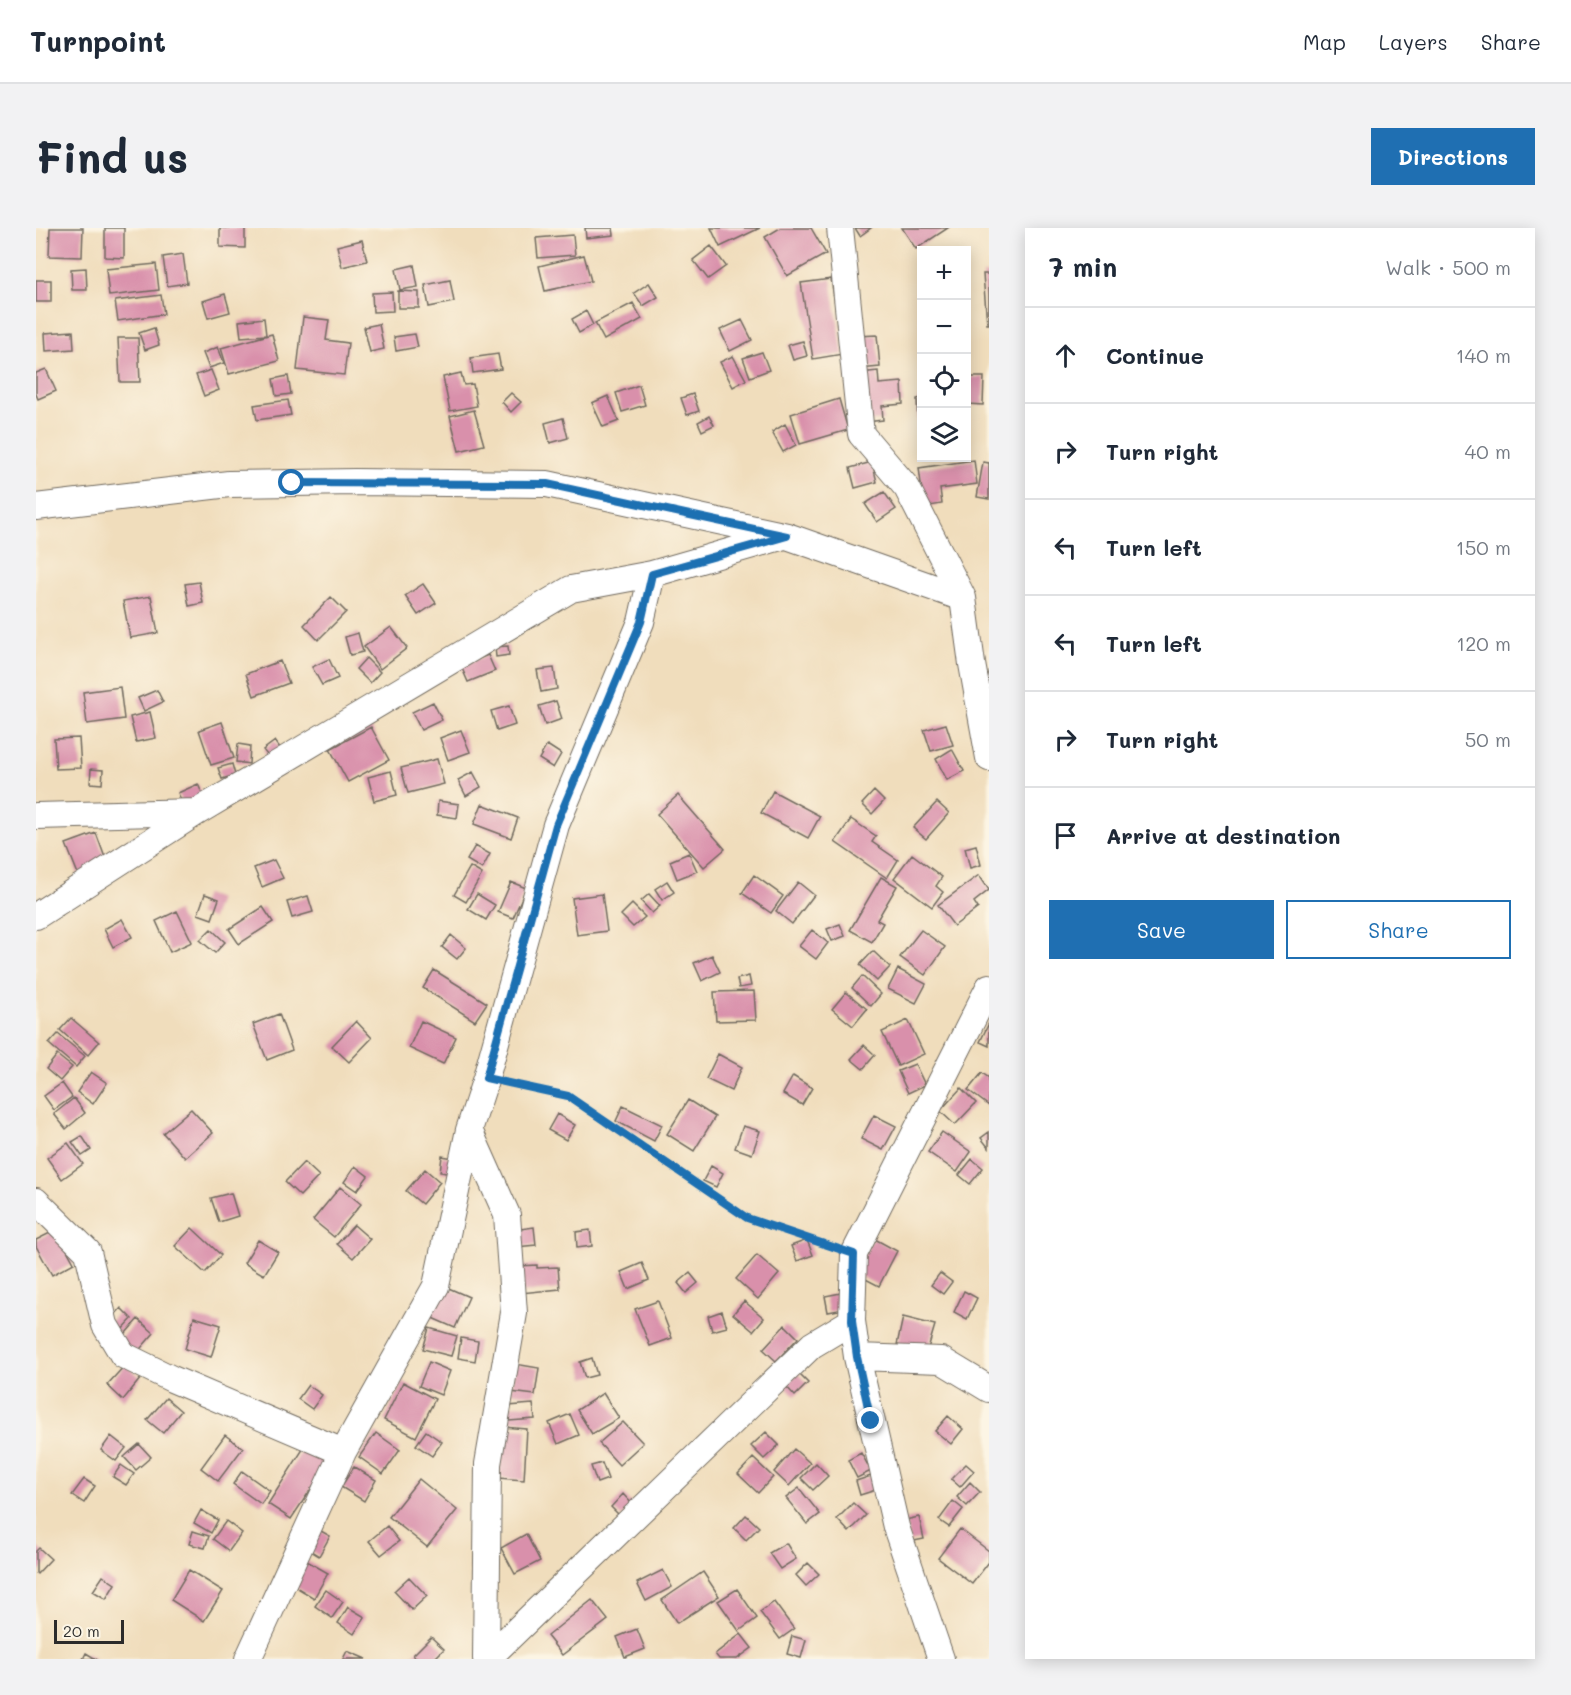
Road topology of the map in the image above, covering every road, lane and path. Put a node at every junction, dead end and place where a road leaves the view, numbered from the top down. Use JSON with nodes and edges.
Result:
{"nodes":[{"id":1,"x":840,"y":228,"type":"edge"},
{"id":2,"x":36,"y":507,"type":"edge"},
{"id":3,"x":787,"y":536,"type":"junction"},
{"id":4,"x":652,"y":574,"type":"junction"},
{"id":5,"x":963,"y":598,"type":"junction"},
{"id":6,"x":983,"y":660,"type":"edge"},
{"id":7,"x":989,"y":758,"type":"edge"},
{"id":8,"x":197,"y":812,"type":"junction"},
{"id":9,"x":36,"y":816,"type":"edge"},
{"id":10,"x":36,"y":916,"type":"edge"},
{"id":11,"x":989,"y":987,"type":"edge"},
{"id":12,"x":486,"y":1078,"type":"junction"},
{"id":13,"x":469,"y":1130,"type":"junction"},
{"id":14,"x":36,"y":1201,"type":"edge"},
{"id":15,"x":854,"y":1254,"type":"junction"},
{"id":16,"x":852,"y":1321,"type":"junction"},
{"id":17,"x":857,"y":1357,"type":"junction"},
{"id":18,"x":989,"y":1389,"type":"edge"},
{"id":19,"x":343,"y":1452,"type":"junction"},
{"id":20,"x":248,"y":1659,"type":"edge"},
{"id":21,"x":486,"y":1659,"type":"edge"},
{"id":22,"x":941,"y":1659,"type":"edge"}],
"edges":[{"from":1,"to":5,"type":"street"},
{"from":2,"to":3,"type":"street"},
{"from":3,"to":4,"type":"street"},
{"from":3,"to":5,"type":"street"},
{"from":4,"to":8,"type":"street"},
{"from":4,"to":12,"type":"street"},
{"from":5,"to":6,"type":"street"},
{"from":6,"to":7,"type":"street"},
{"from":8,"to":9,"type":"street"},
{"from":8,"to":10,"type":"street"},
{"from":11,"to":15,"type":"street"},
{"from":12,"to":13,"type":"street"},
{"from":12,"to":15,"type":"path"},
{"from":13,"to":19,"type":"street"},
{"from":13,"to":21,"type":"street"},
{"from":14,"to":19,"type":"street"},
{"from":15,"to":16,"type":"street"},
{"from":16,"to":17,"type":"street"},
{"from":16,"to":21,"type":"street"},
{"from":17,"to":18,"type":"street"},
{"from":17,"to":22,"type":"street"},
{"from":19,"to":20,"type":"street"}]}
